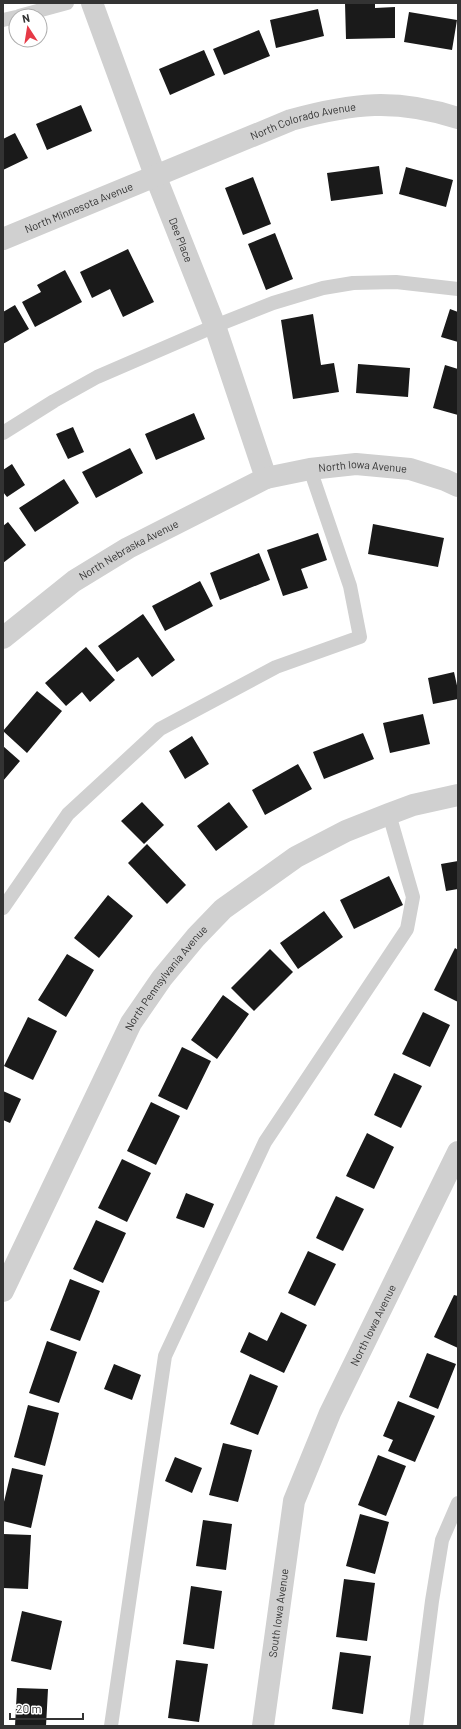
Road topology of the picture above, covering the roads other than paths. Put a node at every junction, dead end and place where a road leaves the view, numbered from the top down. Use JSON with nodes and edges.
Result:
{"nodes":[{"id":1,"x":67,"y":3,"type":"edge"},
{"id":2,"x":92,"y":3,"type":"edge"},
{"id":3,"x":48,"y":8,"type":"edge"},
{"id":4,"x":458,"y":118,"type":"edge"},
{"id":5,"x":155,"y":175,"type":"junction"},
{"id":6,"x":3,"y":239,"type":"edge"},
{"id":7,"x":458,"y":289,"type":"edge"},
{"id":8,"x":215,"y":326,"type":"junction"},
{"id":9,"x":3,"y":433,"type":"edge"},
{"id":10,"x":310,"y":469,"type":"junction"},
{"id":11,"x":266,"y":478,"type":"junction"},
{"id":12,"x":458,"y":486,"type":"edge"},
{"id":13,"x":3,"y":638,"type":"edge"},
{"id":14,"x":458,"y":795,"type":"edge"},
{"id":15,"x":389,"y":814,"type":"junction"},
{"id":16,"x":3,"y":908,"type":"edge"},
{"id":17,"x":458,"y":1152,"type":"edge"},
{"id":18,"x":3,"y":1291,"type":"edge"},
{"id":19,"x":294,"y":1501,"type":"joint"},
{"id":20,"x":458,"y":1503,"type":"edge"},
{"id":21,"x":111,"y":1726,"type":"edge"},
{"id":22,"x":263,"y":1726,"type":"edge"},
{"id":23,"x":416,"y":1726,"type":"edge"}],
"edges":[{"from":1,"to":3,"type":"lane"},
{"from":2,"to":5,"type":"street","name":"Dee Place"},
{"from":4,"to":5,"type":"street","name":"North Colorado Avenue"},
{"from":5,"to":6,"type":"street","name":"North Minnesota Avenue"},
{"from":5,"to":8,"type":"street","name":"Dee Place"},
{"from":7,"to":8,"type":"lane"},
{"from":8,"to":9,"type":"lane"},
{"from":8,"to":11,"type":"street","name":"Dee Place"},
{"from":10,"to":11,"type":"street","name":"North Iowa Avenue"},
{"from":10,"to":12,"type":"street","name":"North Iowa Avenue"},
{"from":10,"to":16,"type":"lane"},
{"from":11,"to":13,"type":"street","name":"North Nebraska Avenue"},
{"from":14,"to":15,"type":"street","name":"North Pennsylvania Avenue"},
{"from":15,"to":18,"type":"street","name":"North Pennsylvania Avenue"},
{"from":15,"to":21,"type":"lane"},
{"from":17,"to":19,"type":"street","name":"North Iowa Avenue"},
{"from":19,"to":22,"type":"street","name":"South Iowa Avenue"},
{"from":20,"to":23,"type":"lane"}]}
